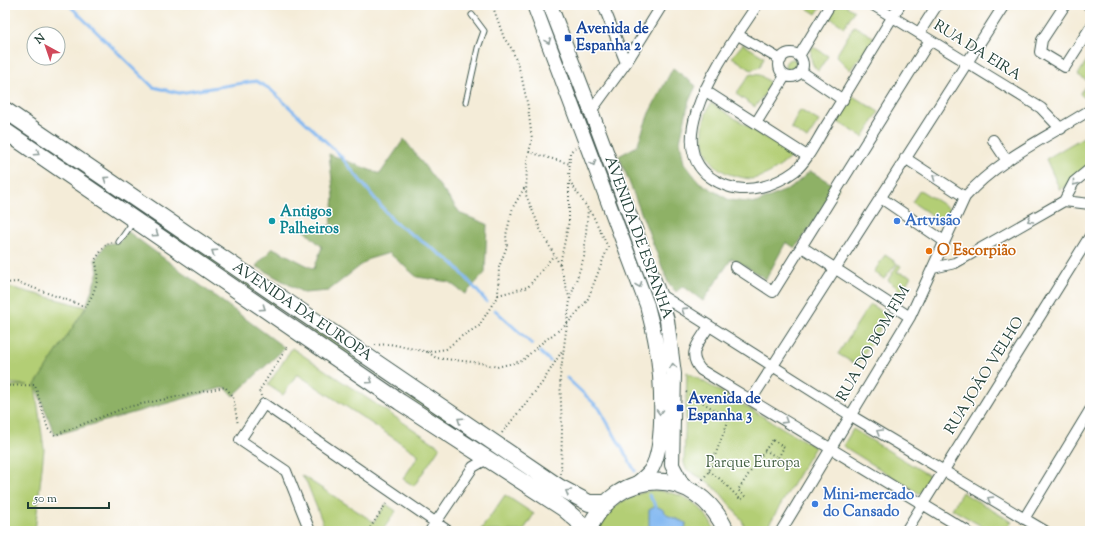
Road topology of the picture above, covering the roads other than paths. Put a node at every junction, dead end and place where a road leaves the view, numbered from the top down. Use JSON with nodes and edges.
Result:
{"nodes":[{"id":1,"x":534,"y":5,"type":"edge"},
{"id":2,"x":550,"y":5,"type":"edge"},
{"id":3,"x":603,"y":5,"type":"edge"},
{"id":4,"x":757,"y":5,"type":"edge"},
{"id":5,"x":830,"y":5,"type":"edge"},
{"id":6,"x":873,"y":5,"type":"edge"},
{"id":7,"x":900,"y":5,"type":"edge"},
{"id":8,"x":937,"y":5,"type":"edge"},
{"id":9,"x":1004,"y":5,"type":"edge"},
{"id":10,"x":1065,"y":5,"type":"edge"},
{"id":11,"x":658,"y":7,"type":"edge"},
{"id":12,"x":472,"y":15,"type":"dead end"},
{"id":13,"x":892,"y":17,"type":"junction"},
{"id":14,"x":1090,"y":28,"type":"edge"},
{"id":15,"x":919,"y":33,"type":"junction"},
{"id":16,"x":738,"y":35,"type":"junction"},
{"id":17,"x":930,"y":40,"type":"junction"},
{"id":18,"x":799,"y":56,"type":"junction"},
{"id":19,"x":781,"y":60,"type":"junction"},
{"id":20,"x":968,"y":62,"type":"junction"},
{"id":21,"x":626,"y":63,"type":"junction"},
{"id":22,"x":802,"y":72,"type":"junction"},
{"id":23,"x":784,"y":76,"type":"junction"},
{"id":24,"x":704,"y":90,"type":"junction"},
{"id":25,"x":843,"y":100,"type":"junction"},
{"id":26,"x":466,"y":102,"type":"dead end"},
{"id":27,"x":5,"y":110,"type":"edge"},
{"id":28,"x":1090,"y":110,"type":"edge"},
{"id":29,"x":591,"y":111,"type":"junction"},
{"id":30,"x":756,"y":123,"type":"junction"},
{"id":31,"x":1061,"y":129,"type":"junction"},
{"id":32,"x":5,"y":131,"type":"edge"},
{"id":33,"x":993,"y":140,"type":"dead end"},
{"id":34,"x":807,"y":156,"type":"junction"},
{"id":35,"x":905,"y":158,"type":"junction"},
{"id":36,"x":1007,"y":161,"type":"junction"},
{"id":37,"x":1090,"y":169,"type":"edge"},
{"id":38,"x":965,"y":197,"type":"junction"},
{"id":39,"x":880,"y":198,"type":"junction"},
{"id":40,"x":1064,"y":200,"type":"junction"},
{"id":41,"x":1090,"y":204,"type":"edge"},
{"id":42,"x":135,"y":220,"type":"junction"},
{"id":43,"x":1090,"y":236,"type":"edge"},
{"id":44,"x":944,"y":241,"type":"junction"},
{"id":45,"x":119,"y":242,"type":"road end"},
{"id":46,"x":802,"y":247,"type":"junction"},
{"id":47,"x":735,"y":267,"type":"dead end"},
{"id":48,"x":835,"y":268,"type":"junction"},
{"id":49,"x":933,"y":268,"type":"junction"},
{"id":50,"x":659,"y":294,"type":"junction"},
{"id":51,"x":910,"y":317,"type":"junction"},
{"id":52,"x":709,"y":326,"type":"junction"},
{"id":53,"x":773,"y":366,"type":"junction"},
{"id":54,"x":751,"y":400,"type":"junction"},
{"id":55,"x":1090,"y":410,"type":"edge"},
{"id":56,"x":850,"y":415,"type":"junction"},
{"id":57,"x":829,"y":448,"type":"junction"},
{"id":58,"x":478,"y":459,"type":"junction"},
{"id":59,"x":943,"y":470,"type":"junction"},
{"id":60,"x":636,"y":484,"type":"junction"},
{"id":61,"x":683,"y":486,"type":"junction"},
{"id":62,"x":604,"y":503,"type":"junction"},
{"id":63,"x":922,"y":504,"type":"junction"},
{"id":64,"x":1024,"y":519,"type":"junction"},
{"id":65,"x":433,"y":527,"type":"edge"},
{"id":66,"x":310,"y":531,"type":"edge"},
{"id":67,"x":448,"y":531,"type":"edge"},
{"id":68,"x":586,"y":531,"type":"edge"},
{"id":69,"x":726,"y":531,"type":"edge"},
{"id":70,"x":780,"y":531,"type":"edge"},
{"id":71,"x":906,"y":531,"type":"edge"},
{"id":72,"x":967,"y":531,"type":"edge"},
{"id":73,"x":1045,"y":531,"type":"edge"}],
"edges":[{"from":1,"to":60,"type":"main road","name":"AVENIDA DE ESPANHA","one_way":true},
{"from":2,"to":29,"type":"main road","name":"AVENIDA DE ESPANHA"},
{"from":3,"to":21,"type":"street"},
{"from":4,"to":16,"type":"street"},
{"from":5,"to":18,"type":"street"},
{"from":6,"to":13,"type":"street","name":"RUA DA EIRA"},
{"from":7,"to":13,"type":"street"},
{"from":8,"to":15,"type":"street"},
{"from":9,"to":20,"type":"street"},
{"from":10,"to":14,"type":"street"},
{"from":11,"to":21,"type":"street"},
{"from":12,"to":26,"type":"lane"},
{"from":13,"to":15,"type":"street","name":"RUA DA EIRA"},
{"from":13,"to":25,"type":"street"},
{"from":15,"to":17,"type":"street","name":"RUA DA EIRA"},
{"from":16,"to":19,"type":"street"},
{"from":16,"to":24,"type":"street"},
{"from":17,"to":20,"type":"street","name":"RUA DA EIRA"},
{"from":17,"to":46,"type":"street"},
{"from":18,"to":19,"type":"street"},
{"from":18,"to":22,"type":"street"},
{"from":19,"to":23,"type":"street"},
{"from":20,"to":31,"type":"street","name":"RUA DA EIRA"},
{"from":20,"to":35,"type":"street"},
{"from":21,"to":29,"type":"street"},
{"from":22,"to":23,"type":"street"},
{"from":22,"to":25,"type":"street"},
{"from":23,"to":30,"type":"street"},
{"from":24,"to":30,"type":"street"},
{"from":24,"to":34,"type":"street"},
{"from":25,"to":34,"type":"street"},
{"from":62,"to":27,"type":"main road","name":"AVENIDA DA EUROPA","one_way":true},
{"from":28,"to":31,"type":"street","name":"RUA DO BOM FIM"},
{"from":29,"to":50,"type":"main road","name":"AVENIDA DE ESPANHA"},
{"from":30,"to":34,"type":"street"},
{"from":31,"to":36,"type":"street","name":"RUA DO BOM FIM"},
{"from":32,"to":42,"type":"main road","name":"AVENIDA DA EUROPA","one_way":true},
{"from":33,"to":36,"type":"street"},
{"from":38,"to":35,"type":"street","one_way":true},
{"from":35,"to":39,"type":"street"},
{"from":36,"to":38,"type":"street","name":"RUA DO BOM FIM"},
{"from":37,"to":40,"type":"street","one_way":true},
{"from":38,"to":44,"type":"street","name":"RUA DO BOM FIM"},
{"from":39,"to":44,"type":"street"},
{"from":39,"to":48,"type":"street"},
{"from":40,"to":41,"type":"street"},
{"from":40,"to":49,"type":"street","one_way":true},
{"from":42,"to":45,"type":"lane"},
{"from":42,"to":58,"type":"main road","name":"AVENIDA DA EUROPA","one_way":true},
{"from":43,"to":59,"type":"street","name":"RUA JOÃO VELHO"},
{"from":44,"to":49,"type":"street","name":"RUA DO BOM FIM"},
{"from":46,"to":47,"type":"street"},
{"from":46,"to":48,"type":"street"},
{"from":48,"to":51,"type":"street"},
{"from":48,"to":53,"type":"street"},
{"from":49,"to":51,"type":"street","name":"RUA DO BOM FIM"},
{"from":52,"to":50,"type":"street","one_way":true},
{"from":61,"to":50,"type":"main road","name":"AVENIDA DE ESPANHA","one_way":true},
{"from":51,"to":56,"type":"street","name":"RUA DO BOM FIM"},
{"from":52,"to":53,"type":"street"},
{"from":52,"to":54,"type":"street"},
{"from":53,"to":54,"type":"street"},
{"from":53,"to":56,"type":"street"},
{"from":54,"to":57,"type":"street","one_way":true},
{"from":55,"to":64,"type":"street"},
{"from":56,"to":57,"type":"street","name":"RUA DO BOM FIM"},
{"from":59,"to":56,"type":"street","one_way":true},
{"from":57,"to":63,"type":"street"},
{"from":57,"to":70,"type":"street","name":"RUA DO BOM FIM"},
{"from":58,"to":65,"type":"street"},
{"from":58,"to":68,"type":"main road","name":"AVENIDA DA EUROPA"},
{"from":59,"to":63,"type":"street","name":"RUA JOÃO VELHO"},
{"from":64,"to":59,"type":"street","one_way":true},
{"from":60,"to":61,"type":"main road"},
{"from":60,"to":62,"type":"main road"},
{"from":61,"to":69,"type":"main road"},
{"from":62,"to":68,"type":"main road"},
{"from":63,"to":71,"type":"street","name":"RUA JOÃO VELHO"},
{"from":63,"to":72,"type":"street"},
{"from":64,"to":73,"type":"street"},
{"from":65,"to":66,"type":"street"},
{"from":65,"to":67,"type":"street"}]}
